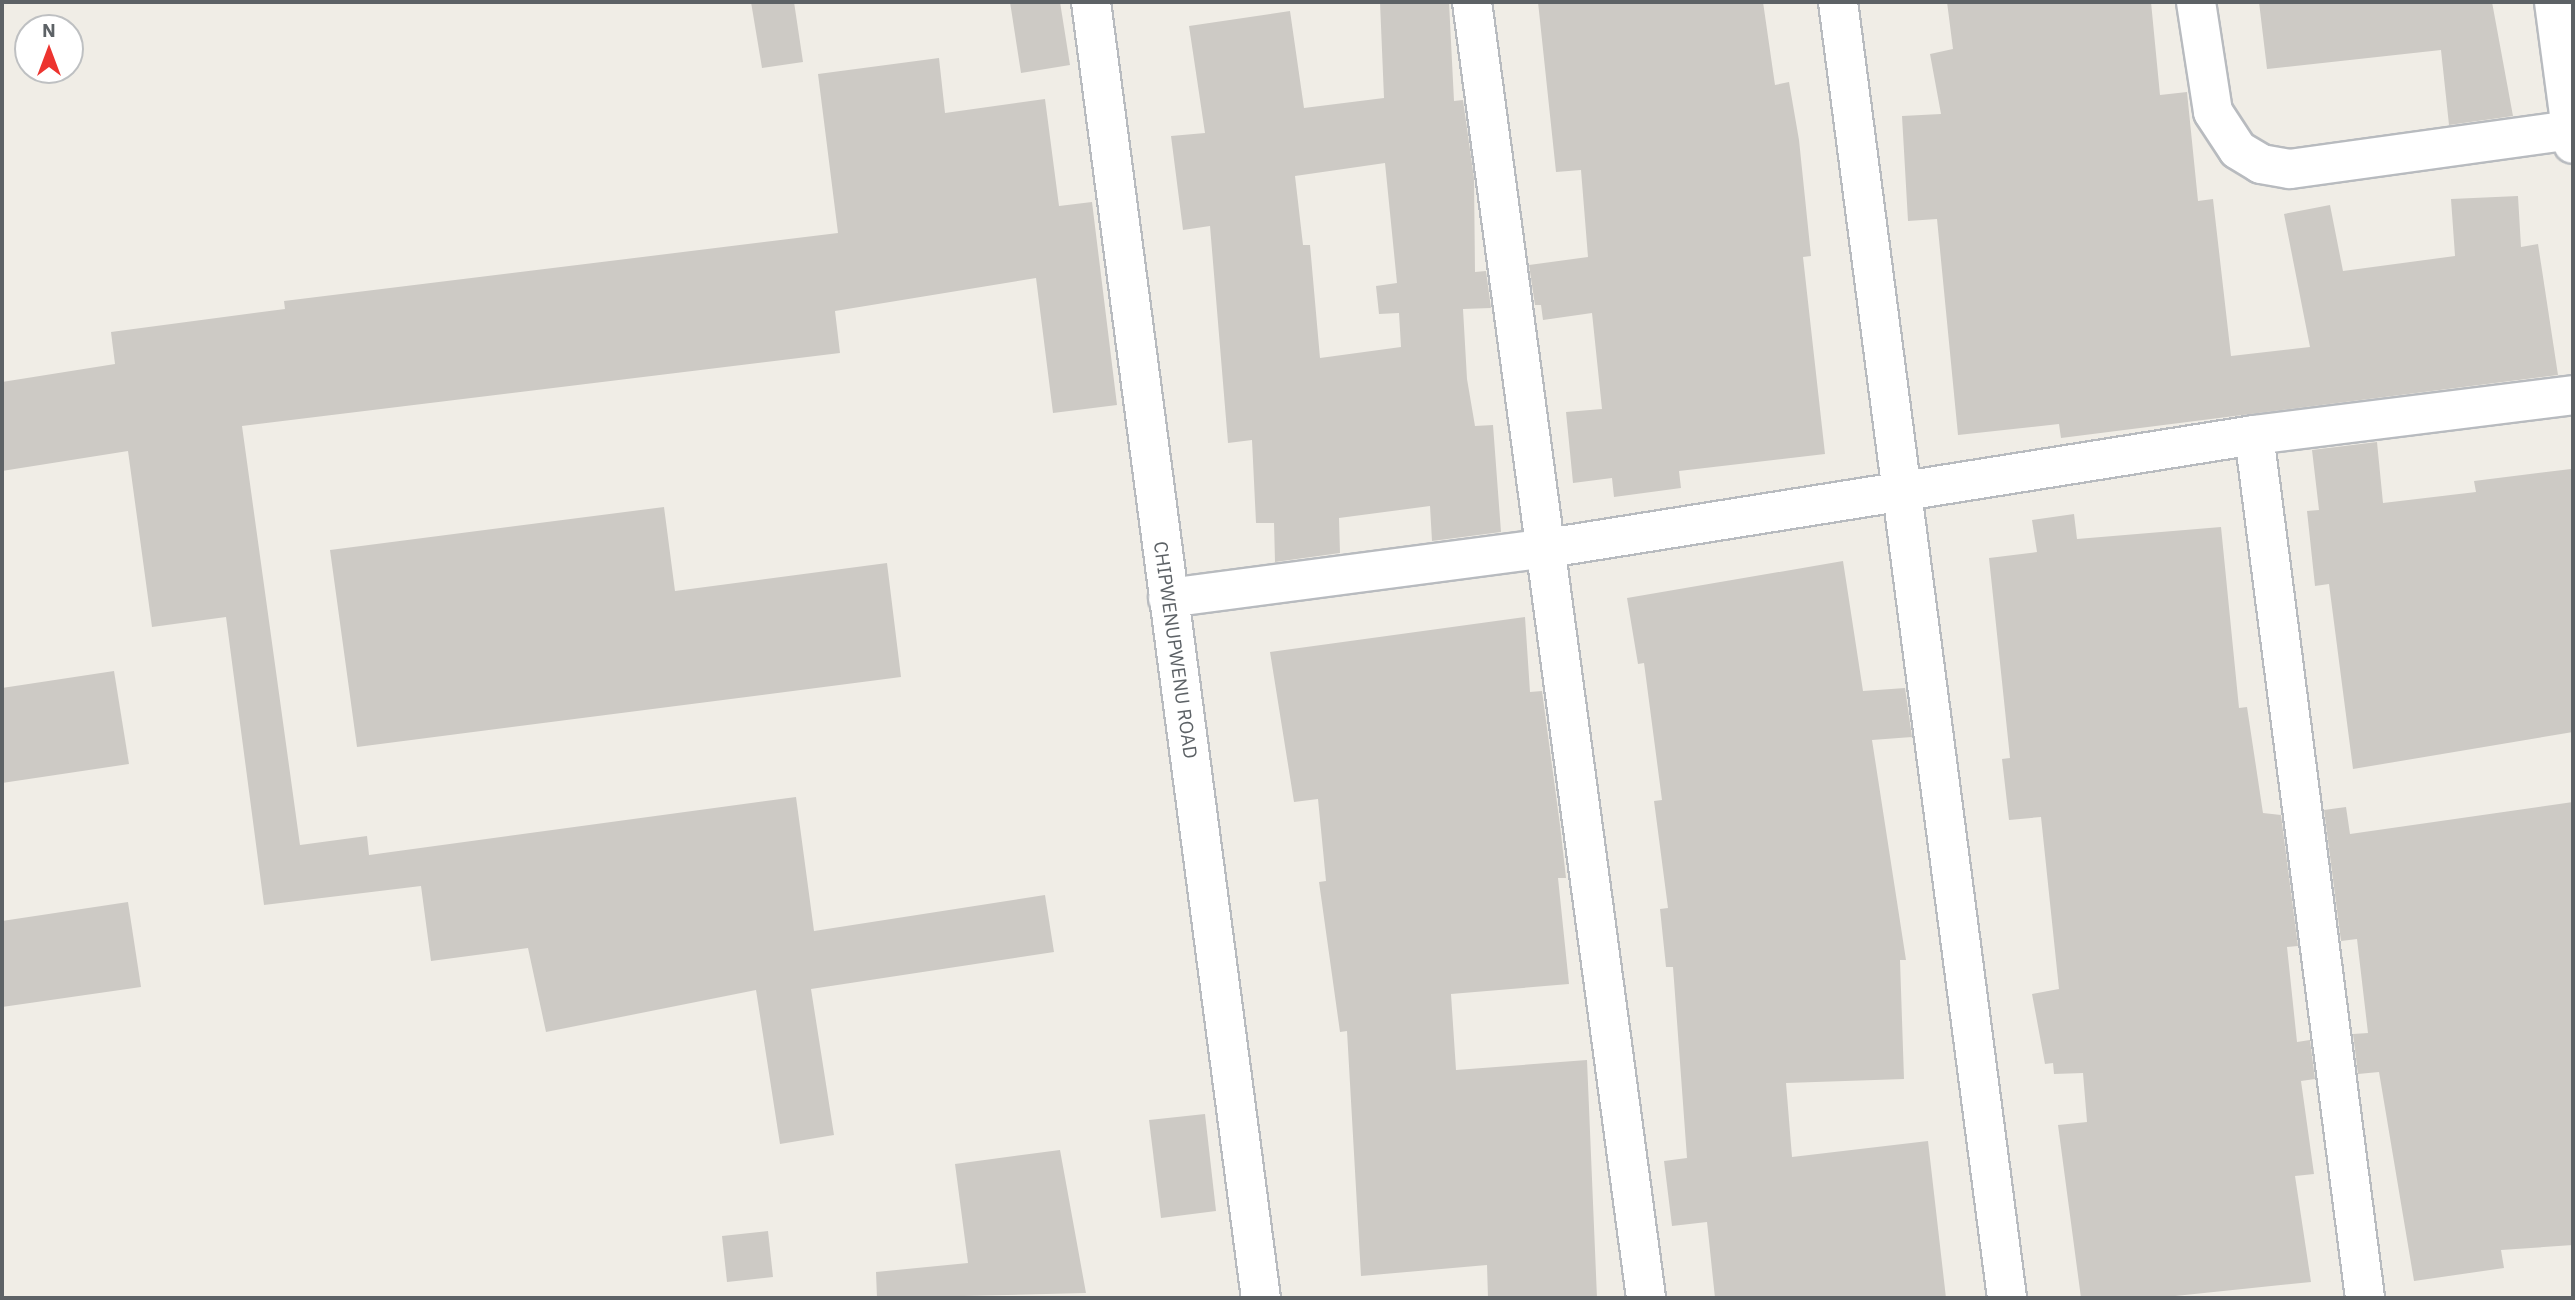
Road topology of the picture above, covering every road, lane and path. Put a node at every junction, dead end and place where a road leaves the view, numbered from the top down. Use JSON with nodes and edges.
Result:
{"nodes":[{"id":1,"x":1091,"y":2,"type":"edge"},
{"id":2,"x":1472,"y":2,"type":"edge"},
{"id":3,"x":1838,"y":2,"type":"edge"},
{"id":4,"x":2196,"y":2,"type":"edge"},
{"id":5,"x":2554,"y":2,"type":"edge"},
{"id":6,"x":2572,"y":137,"type":"edge"},
{"id":7,"x":2573,"y":395,"type":"edge"},
{"id":8,"x":2254,"y":435,"type":"junction"},
{"id":9,"x":1899,"y":490,"type":"junction"},
{"id":10,"x":1548,"y":548,"type":"junction"},
{"id":11,"x":1168,"y":598,"type":"junction"},
{"id":12,"x":1261,"y":1298,"type":"edge"},
{"id":13,"x":1646,"y":1298,"type":"edge"},
{"id":14,"x":2007,"y":1298,"type":"edge"},
{"id":15,"x":2365,"y":1298,"type":"edge"}],
"edges":[{"from":1,"to":11,"type":"street","name":"CHIPWENUPWENU ROAD"},
{"from":2,"to":10,"type":"street"},
{"from":3,"to":9,"type":"street"},
{"from":4,"to":6,"type":"street"},
{"from":5,"to":6,"type":"street"},
{"from":7,"to":8,"type":"street"},
{"from":8,"to":9,"type":"street"},
{"from":8,"to":15,"type":"street"},
{"from":9,"to":10,"type":"street"},
{"from":9,"to":14,"type":"street"},
{"from":10,"to":11,"type":"street"},
{"from":10,"to":13,"type":"street"},
{"from":11,"to":12,"type":"street","name":"CHIPWENUPWENU ROAD"}]}
